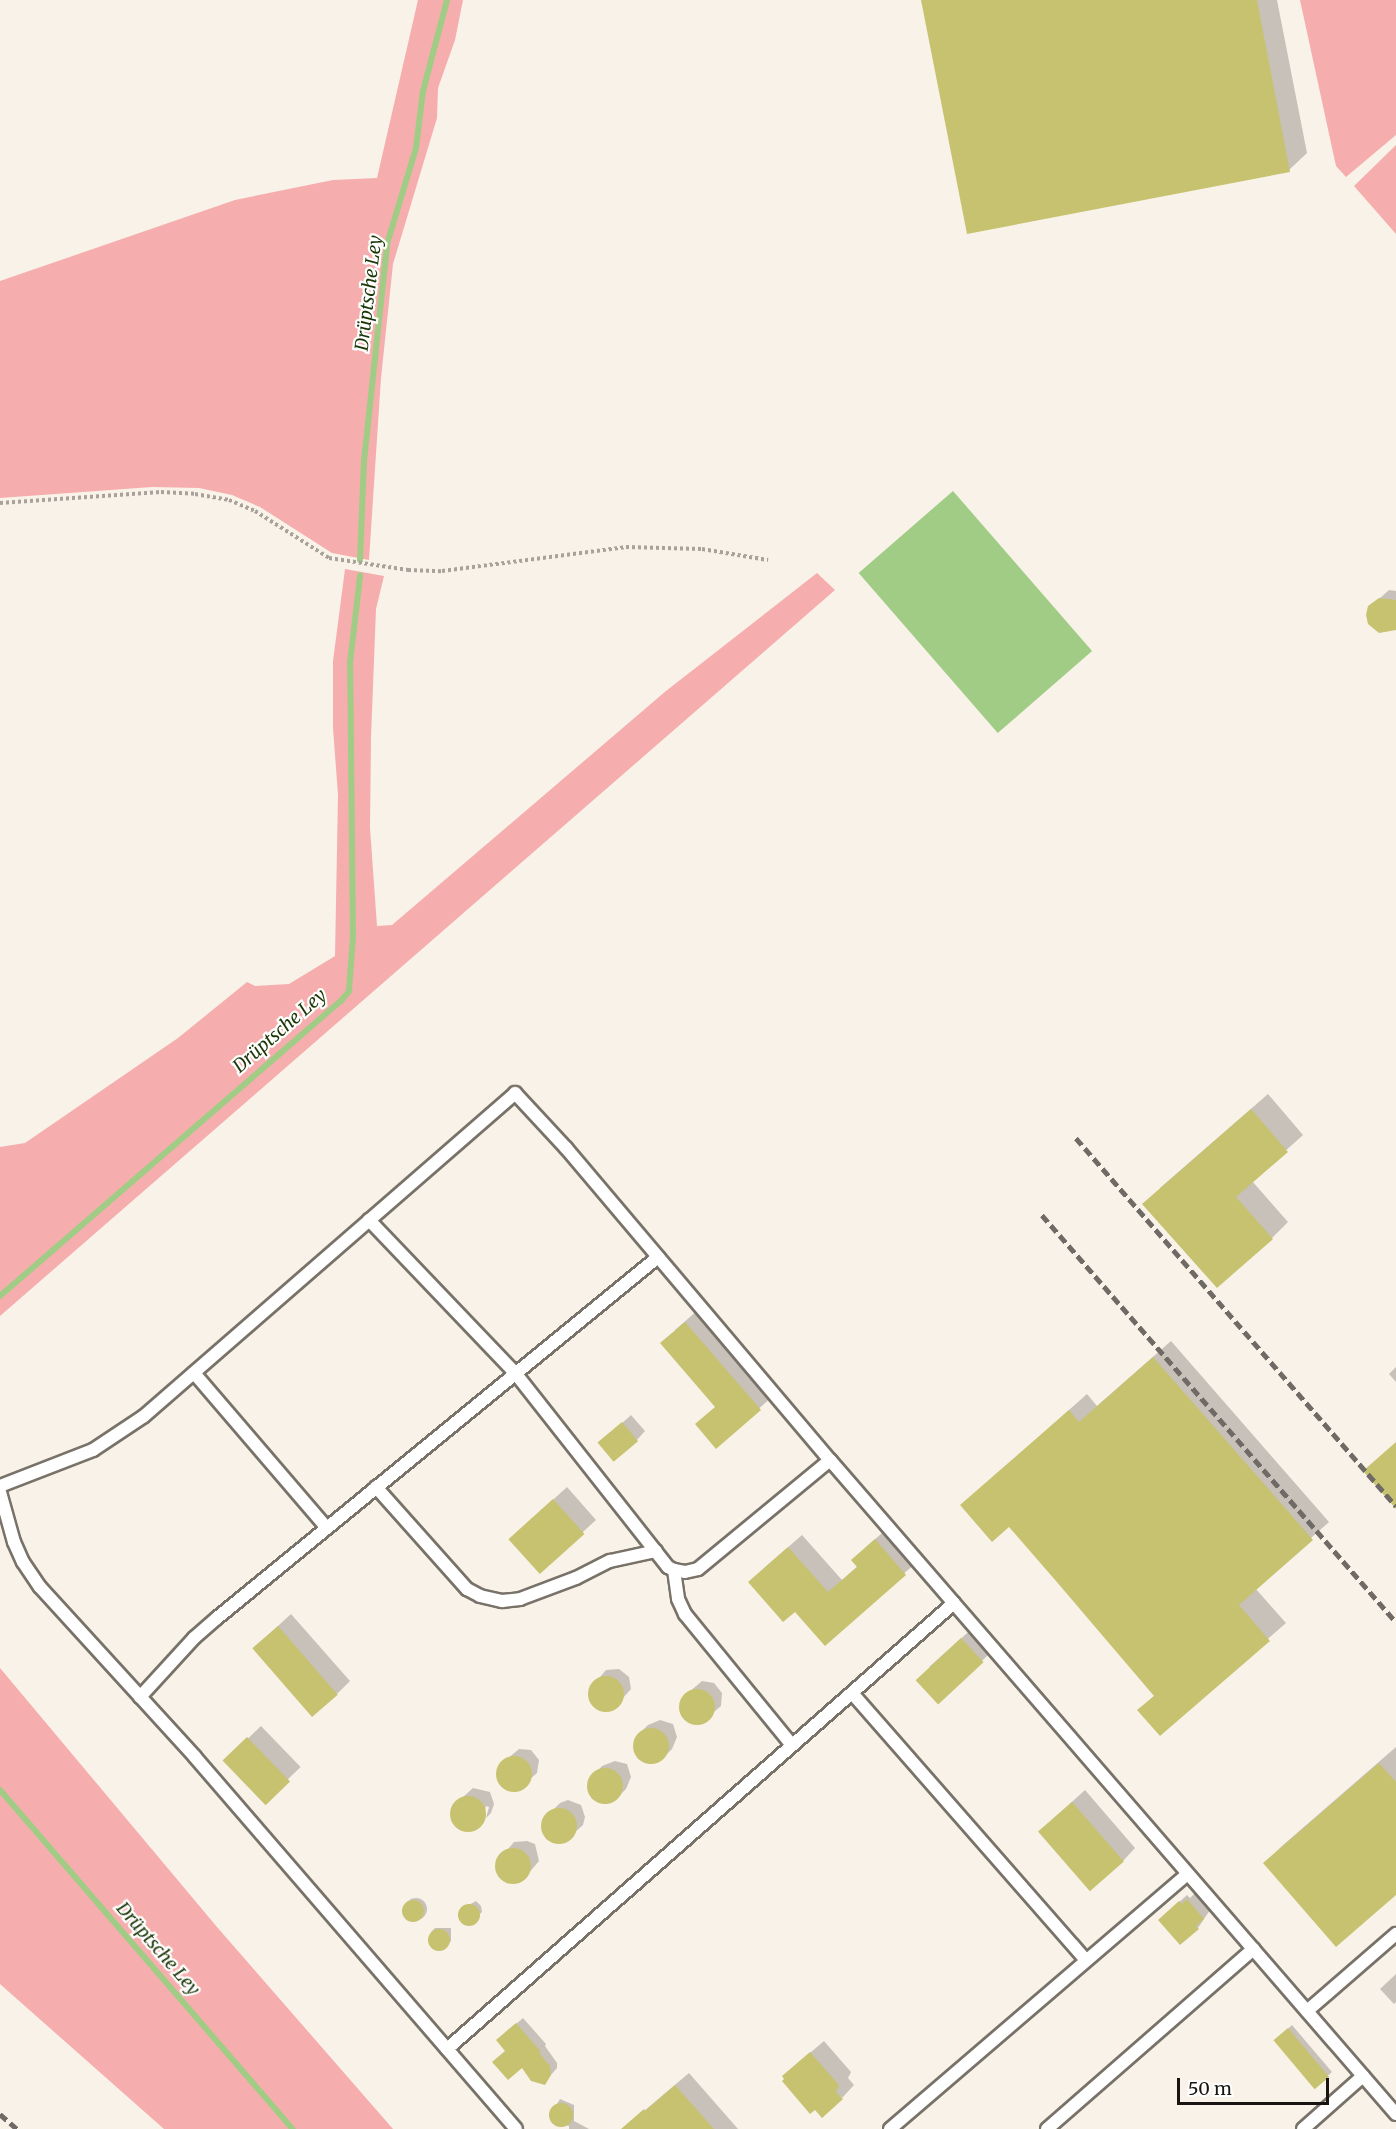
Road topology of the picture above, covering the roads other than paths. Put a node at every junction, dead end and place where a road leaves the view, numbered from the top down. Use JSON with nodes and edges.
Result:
{"nodes":[{"id":1,"x":369,"y":1220,"type":"junction"},
{"id":2,"x":658,"y":1257,"type":"junction"},
{"id":3,"x":194,"y":1373,"type":"junction"},
{"id":4,"x":516,"y":1374,"type":"junction"},
{"id":5,"x":830,"y":1460,"type":"junction"},
{"id":6,"x":0,"y":1486,"type":"edge"},
{"id":7,"x":376,"y":1487,"type":"junction"},
{"id":8,"x":0,"y":1491,"type":"edge"},
{"id":9,"x":327,"y":1528,"type":"junction"},
{"id":10,"x":656,"y":1551,"type":"junction"},
{"id":11,"x":674,"y":1570,"type":"junction"},
{"id":12,"x":954,"y":1604,"type":"junction"},
{"id":13,"x":852,"y":1693,"type":"junction"},
{"id":14,"x":140,"y":1697,"type":"junction"},
{"id":15,"x":792,"y":1745,"type":"junction"},
{"id":16,"x":1187,"y":1874,"type":"junction"},
{"id":17,"x":1396,"y":1934,"type":"edge"},
{"id":18,"x":1253,"y":1949,"type":"junction"},
{"id":19,"x":1086,"y":1960,"type":"junction"},
{"id":20,"x":1307,"y":2011,"type":"junction"},
{"id":21,"x":447,"y":2049,"type":"junction"},
{"id":22,"x":1363,"y":2076,"type":"junction"},
{"id":23,"x":1396,"y":2114,"type":"edge"},
{"id":24,"x":516,"y":2129,"type":"edge"},
{"id":25,"x":890,"y":2129,"type":"edge"},
{"id":26,"x":1047,"y":2129,"type":"edge"},
{"id":27,"x":1303,"y":2129,"type":"edge"}],
"edges":[{"from":1,"to":2,"type":"lane"},
{"from":1,"to":3,"type":"lane"},
{"from":1,"to":4,"type":"lane"},
{"from":2,"to":4,"type":"lane"},
{"from":2,"to":5,"type":"lane"},
{"from":3,"to":6,"type":"lane"},
{"from":3,"to":9,"type":"lane"},
{"from":4,"to":7,"type":"lane"},
{"from":4,"to":10,"type":"lane"},
{"from":5,"to":11,"type":"lane"},
{"from":5,"to":12,"type":"lane"},
{"from":7,"to":9,"type":"lane"},
{"from":7,"to":10,"type":"lane"},
{"from":8,"to":14,"type":"lane"},
{"from":9,"to":14,"type":"lane"},
{"from":10,"to":11,"type":"lane"},
{"from":11,"to":15,"type":"lane"},
{"from":12,"to":13,"type":"lane"},
{"from":12,"to":16,"type":"lane"},
{"from":13,"to":15,"type":"lane"},
{"from":13,"to":19,"type":"lane"},
{"from":14,"to":21,"type":"lane"},
{"from":15,"to":21,"type":"lane"},
{"from":16,"to":18,"type":"lane"},
{"from":16,"to":19,"type":"lane"},
{"from":17,"to":20,"type":"lane"},
{"from":18,"to":20,"type":"lane"},
{"from":18,"to":26,"type":"lane"},
{"from":19,"to":25,"type":"lane"},
{"from":20,"to":22,"type":"lane"},
{"from":21,"to":24,"type":"lane"},
{"from":22,"to":23,"type":"lane"},
{"from":22,"to":27,"type":"lane"}]}
